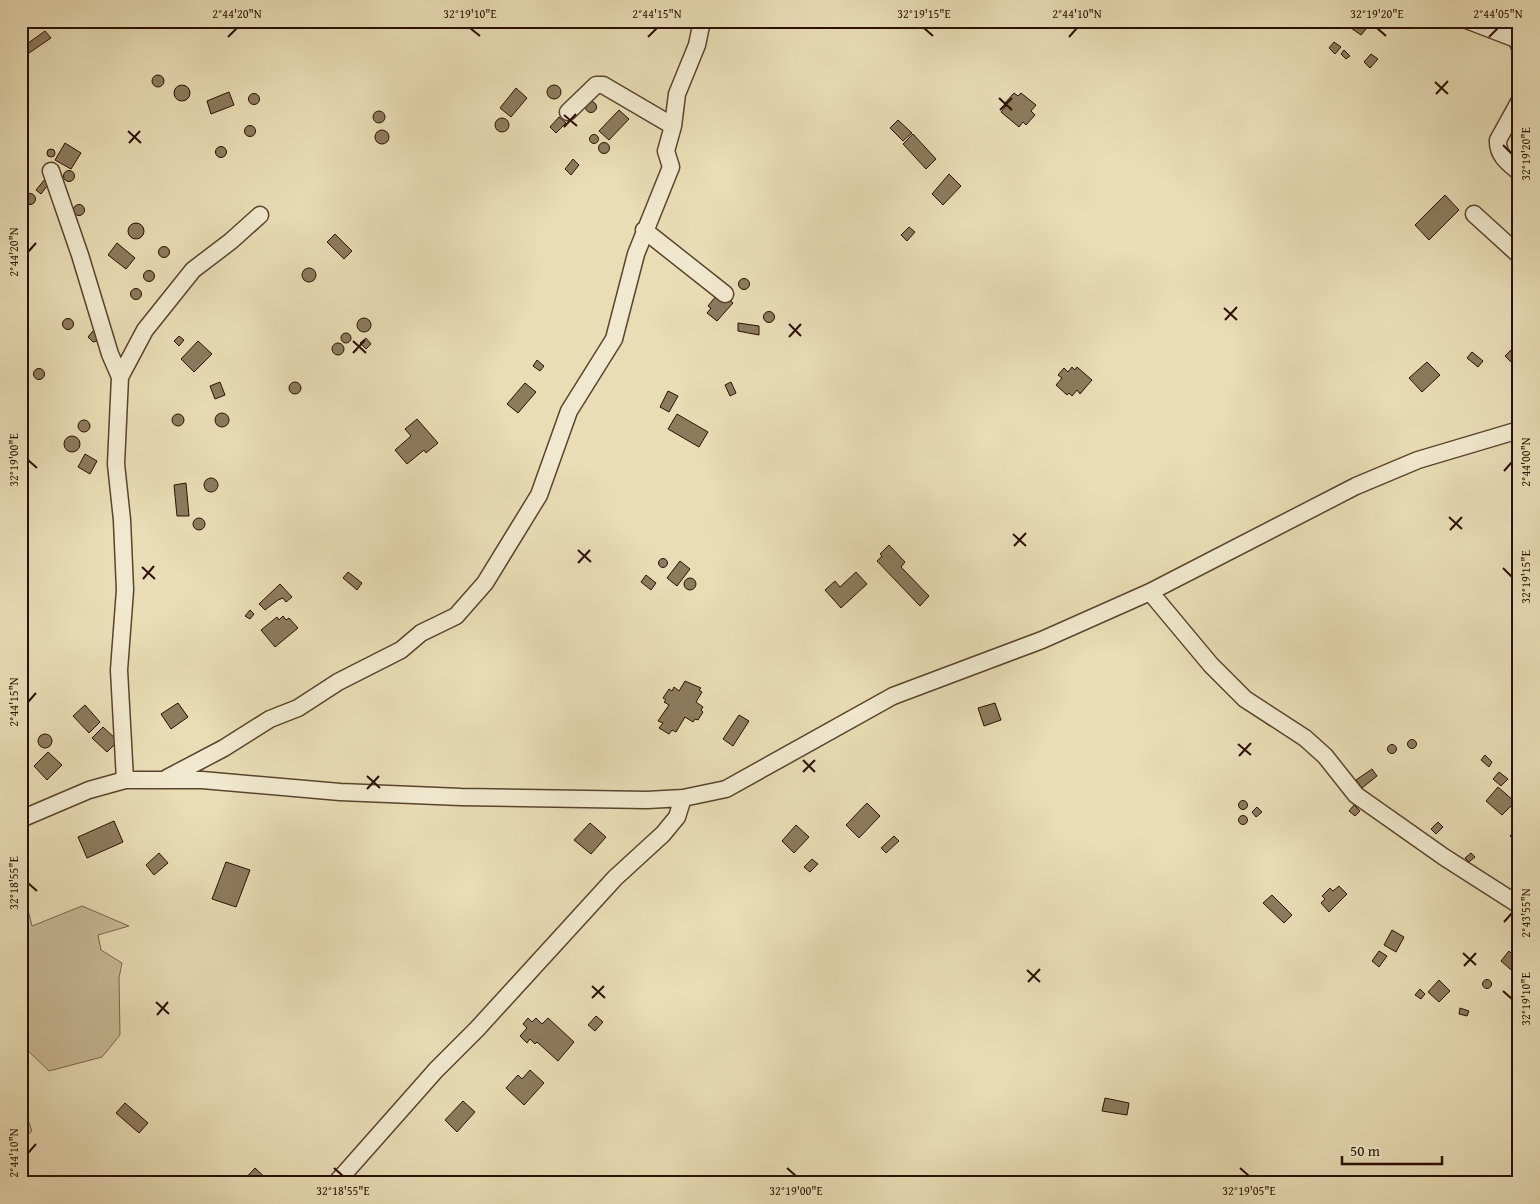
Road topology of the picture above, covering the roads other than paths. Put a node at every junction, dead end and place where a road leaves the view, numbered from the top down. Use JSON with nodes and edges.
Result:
{"nodes":[{"id":1,"x":702,"y":21,"type":"edge"},
{"id":2,"x":1469,"y":21,"type":"edge"},
{"id":3,"x":1518,"y":39,"type":"edge"},
{"id":4,"x":1519,"y":102,"type":"edge"},
{"id":5,"x":568,"y":112,"type":"dead end"},
{"id":6,"x":673,"y":126,"type":"junction"},
{"id":7,"x":50,"y":171,"type":"dead end"},
{"id":8,"x":1519,"y":172,"type":"edge"},
{"id":9,"x":1474,"y":214,"type":"dead end"},
{"id":10,"x":260,"y":215,"type":"dead end"},
{"id":11,"x":644,"y":230,"type":"junction"},
{"id":12,"x":1519,"y":255,"type":"edge"},
{"id":13,"x":725,"y":294,"type":"dead end"},
{"id":14,"x":120,"y":377,"type":"junction"},
{"id":15,"x":1519,"y":430,"type":"edge"},
{"id":16,"x":1150,"y":592,"type":"junction"},
{"id":17,"x":125,"y":780,"type":"junction"},
{"id":18,"x":163,"y":780,"type":"junction"},
{"id":19,"x":682,"y":798,"type":"junction"},
{"id":20,"x":21,"y":819,"type":"edge"},
{"id":21,"x":1519,"y":905,"type":"edge"},
{"id":22,"x":336,"y":1183,"type":"edge"}],
"edges":[{"from":1,"to":6,"type":"street"},
{"from":2,"to":3,"type":"street"},
{"from":4,"to":8,"type":"street"},
{"from":5,"to":6,"type":"street"},
{"from":6,"to":11,"type":"street"},
{"from":7,"to":14,"type":"street"},
{"from":9,"to":12,"type":"street"},
{"from":10,"to":14,"type":"street"},
{"from":11,"to":13,"type":"street"},
{"from":11,"to":18,"type":"street"},
{"from":14,"to":17,"type":"street"},
{"from":15,"to":16,"type":"street"},
{"from":16,"to":19,"type":"street"},
{"from":16,"to":21,"type":"street"},
{"from":17,"to":18,"type":"street"},
{"from":17,"to":20,"type":"street"},
{"from":18,"to":19,"type":"street"},
{"from":19,"to":22,"type":"street"}]}
